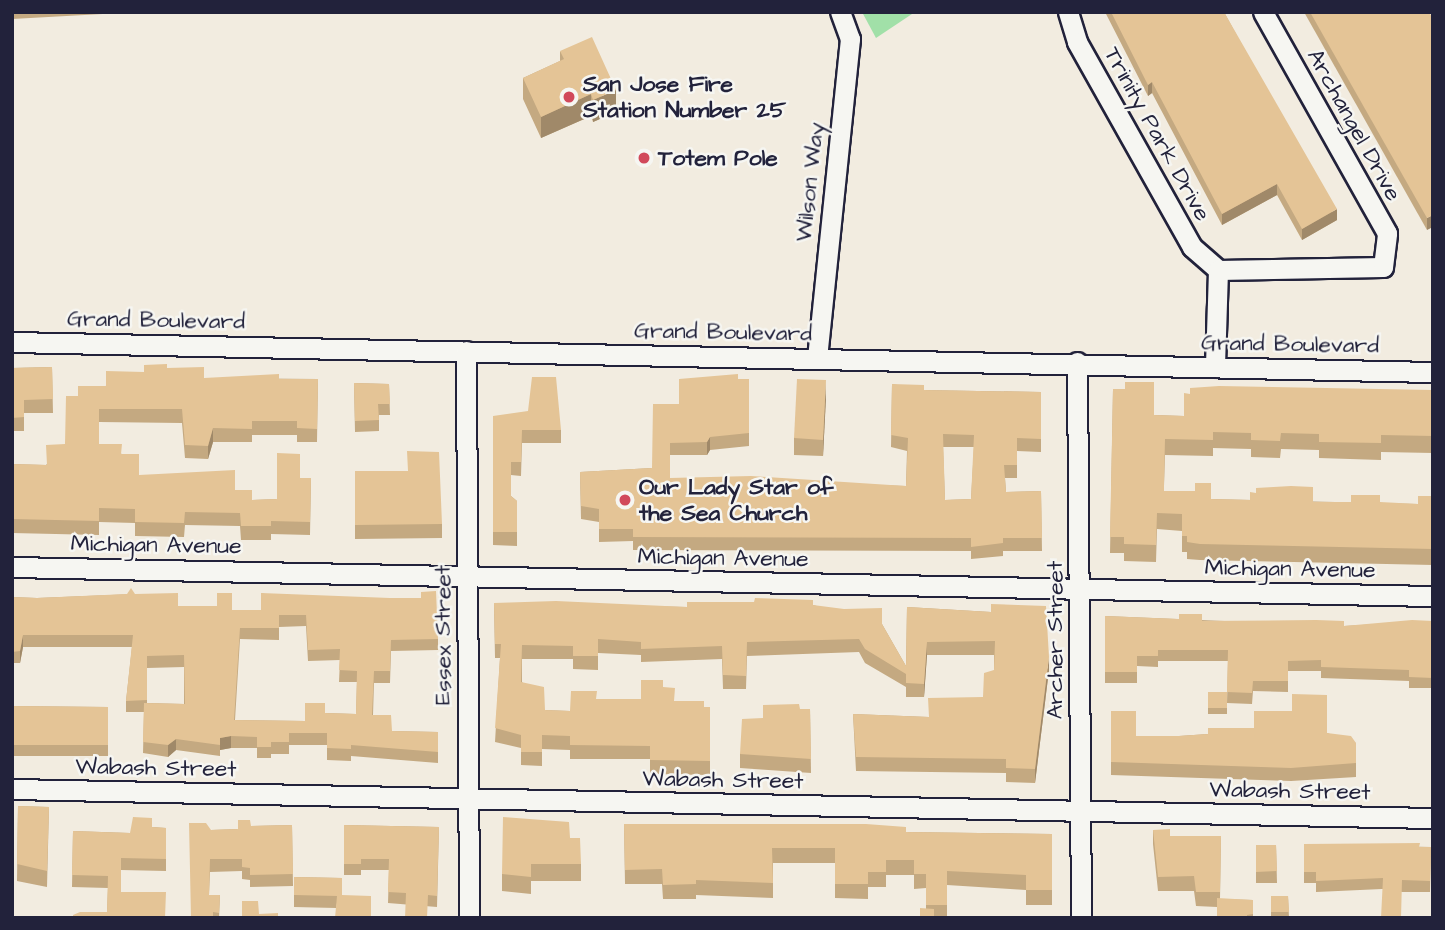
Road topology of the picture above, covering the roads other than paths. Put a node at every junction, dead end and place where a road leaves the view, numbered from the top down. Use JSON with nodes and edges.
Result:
{"nodes":[{"id":1,"x":840,"y":12,"type":"edge"},
{"id":2,"x":1068,"y":12,"type":"edge"},
{"id":3,"x":1263,"y":12,"type":"edge"},
{"id":4,"x":1218,"y":270,"type":"junction"},
{"id":5,"x":12,"y":342,"type":"edge"},
{"id":6,"x":466,"y":351,"type":"junction"},
{"id":7,"x":817,"y":358,"type":"junction"},
{"id":8,"x":1077,"y":362,"type":"junction"},
{"id":9,"x":1215,"y":367,"type":"junction"},
{"id":10,"x":1433,"y":372,"type":"edge"},
{"id":11,"x":12,"y":567,"type":"edge"},
{"id":12,"x":467,"y":577,"type":"junction"},
{"id":13,"x":1079,"y":591,"type":"junction"},
{"id":14,"x":1433,"y":596,"type":"edge"},
{"id":15,"x":12,"y":789,"type":"edge"},
{"id":16,"x":468,"y":799,"type":"junction"},
{"id":17,"x":1081,"y":813,"type":"junction"},
{"id":18,"x":1433,"y":818,"type":"edge"},
{"id":19,"x":469,"y":918,"type":"edge"},
{"id":20,"x":1081,"y":918,"type":"edge"}],
"edges":[{"from":1,"to":7,"type":"street","name":"Wilson Way"},
{"from":2,"to":4,"type":"street","name":"Trinity Park Drive"},
{"from":3,"to":4,"type":"street","name":"Archangel Drive"},
{"from":4,"to":9,"type":"street"},
{"from":5,"to":6,"type":"street","name":"Grand Boulevard"},
{"from":6,"to":7,"type":"street","name":"Grand Boulevard"},
{"from":6,"to":12,"type":"street","name":"Essex Street"},
{"from":7,"to":8,"type":"street","name":"Grand Boulevard"},
{"from":8,"to":9,"type":"street","name":"Grand Boulevard"},
{"from":8,"to":13,"type":"street","name":"Archer Street"},
{"from":9,"to":10,"type":"street","name":"Grand Boulevard"},
{"from":11,"to":12,"type":"street","name":"Michigan Avenue"},
{"from":12,"to":13,"type":"street","name":"Michigan Avenue"},
{"from":12,"to":16,"type":"street","name":"Essex Street"},
{"from":13,"to":14,"type":"street","name":"Michigan Avenue"},
{"from":13,"to":17,"type":"street","name":"Archer Street"},
{"from":15,"to":16,"type":"street","name":"Wabash Street"},
{"from":16,"to":17,"type":"street","name":"Wabash Street"},
{"from":16,"to":19,"type":"street","name":"Essex Street"},
{"from":17,"to":18,"type":"street","name":"Wabash Street"},
{"from":17,"to":20,"type":"street","name":"Archer Street"}]}
